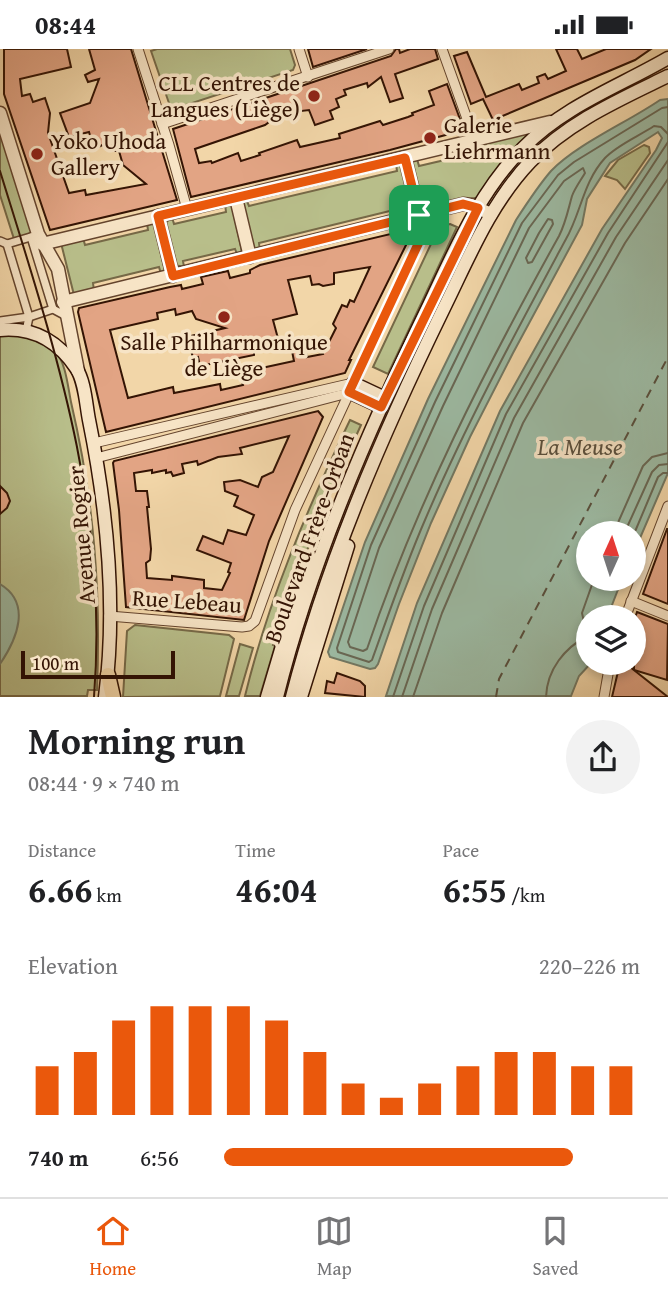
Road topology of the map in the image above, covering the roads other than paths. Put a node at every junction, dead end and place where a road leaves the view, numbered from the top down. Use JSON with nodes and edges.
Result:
{"nodes":[{"id":1,"x":138,"y":49,"type":"edge"},
{"id":2,"x":299,"y":49,"type":"edge"},
{"id":3,"x":389,"y":49,"type":"edge"},
{"id":4,"x":442,"y":49,"type":"edge"},
{"id":5,"x":668,"y":58,"type":"edge"},
{"id":6,"x":668,"y":76,"type":"edge"},
{"id":7,"x":308,"y":77,"type":"junction"},
{"id":8,"x":0,"y":113,"type":"edge"},
{"id":9,"x":550,"y":122,"type":"junction"},
{"id":10,"x":162,"y":124,"type":"junction"},
{"id":11,"x":474,"y":141,"type":"junction"},
{"id":12,"x":405,"y":158,"type":"junction"},
{"id":13,"x":236,"y":198,"type":"junction"},
{"id":14,"x":478,"y":208,"type":"junction"},
{"id":15,"x":187,"y":209,"type":"junction"},
{"id":16,"x":491,"y":214,"type":"junction"},
{"id":17,"x":419,"y":215,"type":"junction"},
{"id":18,"x":158,"y":216,"type":"junction"},
{"id":19,"x":4,"y":242,"type":"edge"},
{"id":20,"x":39,"y":246,"type":"junction"},
{"id":21,"x":250,"y":257,"type":"junction"},
{"id":22,"x":173,"y":276,"type":"junction"},
{"id":23,"x":48,"y":293,"type":"junction"},
{"id":24,"x":59,"y":301,"type":"junction"},
{"id":25,"x":29,"y":317,"type":"junction"},
{"id":26,"x":0,"y":321,"type":"edge"},
{"id":27,"x":0,"y":330,"type":"edge"},
{"id":28,"x":26,"y":331,"type":"junction"},
{"id":29,"x":79,"y":371,"type":"junction"},
{"id":30,"x":351,"y":388,"type":"junction"},
{"id":31,"x":324,"y":389,"type":"junction"},
{"id":32,"x":327,"y":400,"type":"junction"},
{"id":33,"x":383,"y":403,"type":"junction"},
{"id":34,"x":119,"y":437,"type":"junction"},
{"id":35,"x":93,"y":443,"type":"junction"},
{"id":36,"x":122,"y":450,"type":"junction"},
{"id":37,"x":96,"y":458,"type":"junction"},
{"id":38,"x":358,"y":502,"type":"junction"},
{"id":39,"x":668,"y":506,"type":"edge"},
{"id":40,"x":333,"y":524,"type":"junction"},
{"id":41,"x":631,"y":601,"type":"junction"},
{"id":42,"x":630,"y":605,"type":"edge"},
{"id":43,"x":109,"y":616,"type":"junction"},
{"id":44,"x":257,"y":616,"type":"joint"},
{"id":45,"x":668,"y":616,"type":"edge"},
{"id":46,"x":108,"y":675,"type":"junction"},
{"id":47,"x":608,"y":675,"type":"edge"},
{"id":48,"x":106,"y":697,"type":"edge"},
{"id":49,"x":113,"y":697,"type":"edge"},
{"id":50,"x":267,"y":697,"type":"edge"},
{"id":51,"x":277,"y":697,"type":"edge"},
{"id":52,"x":292,"y":697,"type":"edge"},
{"id":53,"x":302,"y":697,"type":"edge"},
{"id":54,"x":604,"y":697,"type":"edge"}],
"edges":[{"from":1,"to":10,"type":"street"},
{"from":2,"to":7,"type":"street"},
{"from":3,"to":7,"type":"street"},
{"from":4,"to":11,"type":"street"},
{"from":5,"to":9,"type":"main road"},
{"from":6,"to":16,"type":"main road","name":"Boulevard Frère-Orban"},
{"from":7,"to":10,"type":"street"},
{"from":8,"to":20,"type":"main road","name":"Avenue Rogier"},
{"from":9,"to":11,"type":"main road"},
{"from":9,"to":14,"type":"main road","name":"Boulevard Frère-Orban"},
{"from":10,"to":15,"type":"street"},
{"from":11,"to":12,"type":"main road"},
{"from":12,"to":13,"type":"main road"},
{"from":12,"to":17,"type":"main road"},
{"from":13,"to":15,"type":"main road"},
{"from":13,"to":21,"type":"main road"},
{"from":14,"to":16,"type":"main road"},
{"from":14,"to":17,"type":"main road"},
{"from":14,"to":33,"type":"main road","name":"Boulevard Frère-Orban"},
{"from":15,"to":18,"type":"main road"},
{"from":16,"to":38,"type":"main road","name":"Boulevard Frère-Orban"},
{"from":17,"to":21,"type":"main road"},
{"from":17,"to":30,"type":"street","name":"Boulevard Frère-Orban"},
{"from":18,"to":20,"type":"main road"},
{"from":18,"to":22,"type":"main road"},
{"from":19,"to":20,"type":"street"},
{"from":19,"to":25,"type":"street"},
{"from":20,"to":23,"type":"street"},
{"from":20,"to":24,"type":"main road","name":"Avenue Rogier"},
{"from":21,"to":22,"type":"main road"},
{"from":22,"to":24,"type":"main road"},
{"from":23,"to":24,"type":"street"},
{"from":23,"to":24,"type":"street"},
{"from":24,"to":25,"type":"street"},
{"from":24,"to":29,"type":"main road","name":"Avenue Rogier"},
{"from":25,"to":26,"type":"street"},
{"from":25,"to":28,"type":"street"},
{"from":27,"to":28,"type":"main road"},
{"from":28,"to":29,"type":"main road"},
{"from":29,"to":35,"type":"main road","name":"Avenue Rogier"},
{"from":30,"to":31,"type":"street"},
{"from":30,"to":32,"type":"street"},
{"from":30,"to":33,"type":"main road"},
{"from":30,"to":44,"type":"street","name":"Boulevard Frère-Orban"},
{"from":31,"to":32,"type":"street"},
{"from":31,"to":34,"type":"street"},
{"from":32,"to":36,"type":"street"},
{"from":33,"to":40,"type":"main road","name":"Boulevard Frère-Orban"},
{"from":34,"to":35,"type":"street"},
{"from":34,"to":36,"type":"street"},
{"from":35,"to":37,"type":"main road","name":"Avenue Rogier"},
{"from":36,"to":37,"type":"street"},
{"from":37,"to":43,"type":"main road","name":"Avenue Rogier"},
{"from":38,"to":52,"type":"main road","name":"Boulevard Frère-Orban"},
{"from":38,"to":53,"type":"main road"},
{"from":39,"to":41,"type":"street"},
{"from":40,"to":50,"type":"main road"},
{"from":40,"to":51,"type":"main road","name":"Boulevard Frère-Orban"},
{"from":41,"to":42,"type":"street"},
{"from":41,"to":45,"type":"street"},
{"from":43,"to":44,"type":"street","name":"Rue Lebeau"},
{"from":43,"to":46,"type":"main road","name":"Avenue Rogier"},
{"from":46,"to":48,"type":"main road","name":"Avenue Rogier"},
{"from":46,"to":49,"type":"main road"},
{"from":47,"to":54,"type":"street"}]}
